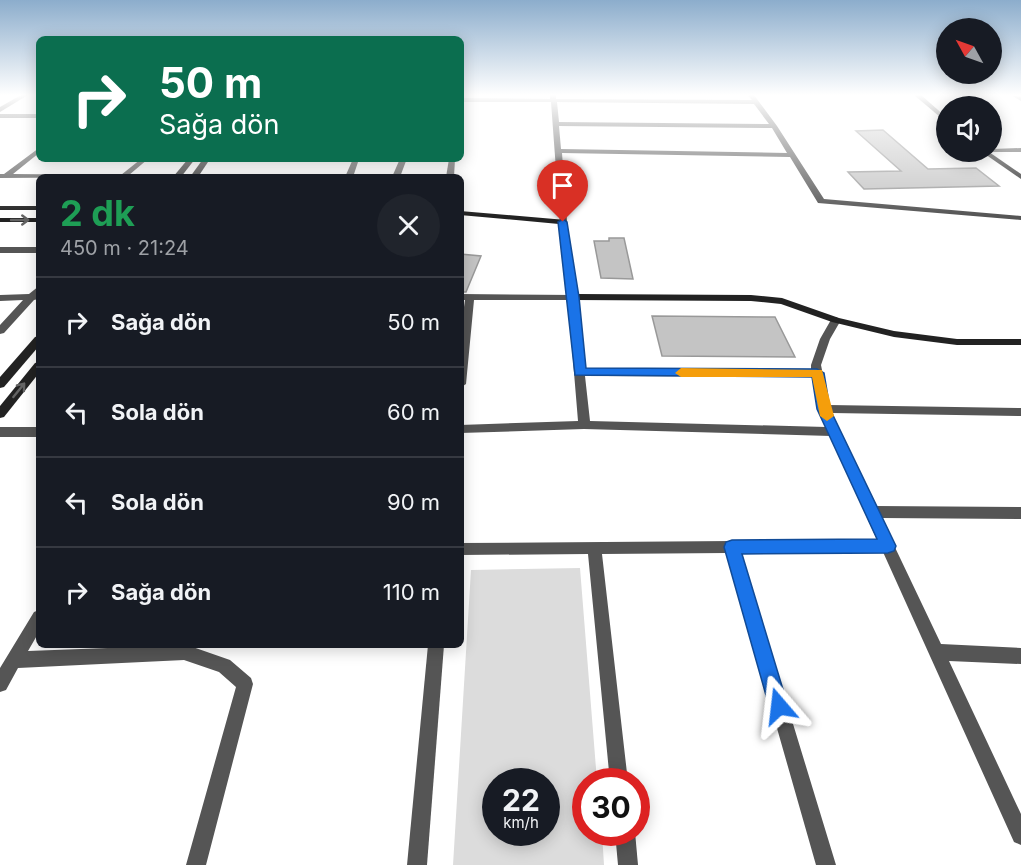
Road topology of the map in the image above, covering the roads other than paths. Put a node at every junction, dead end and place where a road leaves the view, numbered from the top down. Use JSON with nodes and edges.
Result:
{"nodes":[{"id":1,"x":557,"y":135,"type":"edge"},
{"id":2,"x":780,"y":135,"type":"edge"},
{"id":3,"x":1021,"y":150,"type":"edge"},
{"id":4,"x":559,"y":151,"type":"junction"},
{"id":5,"x":1002,"y":151,"type":"edge"},
{"id":6,"x":36,"y":152,"type":"edge"},
{"id":7,"x":792,"y":155,"type":"junction"},
{"id":8,"x":141,"y":162,"type":"edge"},
{"id":9,"x":190,"y":162,"type":"edge"},
{"id":10,"x":999,"y":162,"type":"edge"},
{"id":11,"x":126,"y":174,"type":"edge"},
{"id":12,"x":180,"y":174,"type":"edge"},
{"id":13,"x":36,"y":177,"type":"edge"},
{"id":14,"x":1021,"y":177,"type":"edge"},
{"id":15,"x":2,"y":178,"type":"edge"},
{"id":16,"x":0,"y":208,"type":"edge"},
{"id":17,"x":36,"y":208,"type":"edge"},
{"id":18,"x":464,"y":213,"type":"edge"},
{"id":19,"x":493,"y":217,"type":"junction"},
{"id":20,"x":464,"y":218,"type":"edge"},
{"id":21,"x":1021,"y":218,"type":"edge"},
{"id":22,"x":0,"y":220,"type":"edge"},
{"id":23,"x":36,"y":220,"type":"edge"},
{"id":24,"x":563,"y":222,"type":"junction"},
{"id":25,"x":0,"y":250,"type":"edge"},
{"id":26,"x":36,"y":250,"type":"edge"},
{"id":27,"x":36,"y":294,"type":"edge"},
{"id":28,"x":36,"y":295,"type":"edge"},
{"id":29,"x":465,"y":297,"type":"edge"},
{"id":30,"x":573,"y":297,"type":"junction"},
{"id":31,"x":0,"y":298,"type":"edge"},
{"id":32,"x":464,"y":314,"type":"edge"},
{"id":33,"x":836,"y":320,"type":"junction"},
{"id":34,"x":0,"y":330,"type":"edge"},
{"id":35,"x":36,"y":342,"type":"edge"},
{"id":36,"x":1021,"y":342,"type":"edge"},
{"id":37,"x":36,"y":370,"type":"edge"},
{"id":38,"x":580,"y":372,"type":"junction"},
{"id":39,"x":817,"y":373,"type":"junction"},
{"id":40,"x":0,"y":384,"type":"edge"},
{"id":41,"x":824,"y":409,"type":"junction"},
{"id":42,"x":1021,"y":412,"type":"edge"},
{"id":43,"x":0,"y":414,"type":"edge"},
{"id":44,"x":584,"y":425,"type":"junction"},
{"id":45,"x":464,"y":429,"type":"edge"},
{"id":46,"x":0,"y":432,"type":"edge"},
{"id":47,"x":36,"y":432,"type":"edge"},
{"id":48,"x":835,"y":432,"type":"junction"},
{"id":49,"x":872,"y":512,"type":"junction"},
{"id":50,"x":1021,"y":513,"type":"edge"},
{"id":51,"x":888,"y":546,"type":"junction"},
{"id":52,"x":732,"y":547,"type":"junction"},
{"id":53,"x":594,"y":548,"type":"junction"},
{"id":54,"x":464,"y":549,"type":"edge"},
{"id":55,"x":36,"y":622,"type":"edge"},
{"id":56,"x":436,"y":648,"type":"edge"},
{"id":57,"x":186,"y":649,"type":"edge"},
{"id":58,"x":938,"y":652,"type":"junction"},
{"id":59,"x":1021,"y":656,"type":"edge"},
{"id":60,"x":14,"y":660,"type":"junction"},
{"id":61,"x":0,"y":684,"type":"edge"},
{"id":62,"x":618,"y":768,"type":"edge"},
{"id":63,"x":1021,"y":834,"type":"edge"},
{"id":64,"x":626,"y":846,"type":"edge"},
{"id":65,"x":196,"y":865,"type":"edge"},
{"id":66,"x":417,"y":865,"type":"edge"},
{"id":67,"x":628,"y":865,"type":"edge"},
{"id":68,"x":826,"y":865,"type":"edge"}],
"edges":[{"from":1,"to":4,"type":"street"},
{"from":2,"to":7,"type":"street"},
{"from":3,"to":5,"type":"street"},
{"from":4,"to":7,"type":"street"},
{"from":4,"to":24,"type":"street"},
{"from":6,"to":15,"type":"street"},
{"from":7,"to":21,"type":"street"},
{"from":8,"to":11,"type":"street"},
{"from":9,"to":12,"type":"street"},
{"from":10,"to":14,"type":"street"},
{"from":13,"to":15,"type":"street"},
{"from":16,"to":17,"type":"street"},
{"from":18,"to":19,"type":"street"},
{"from":19,"to":20,"type":"street"},
{"from":19,"to":24,"type":"street"},
{"from":22,"to":23,"type":"street","one_way":true},
{"from":24,"to":30,"type":"street"},
{"from":25,"to":26,"type":"street"},
{"from":27,"to":31,"type":"street"},
{"from":28,"to":34,"type":"street"},
{"from":29,"to":30,"type":"street"},
{"from":29,"to":32,"type":"street"},
{"from":30,"to":33,"type":"street"},
{"from":30,"to":38,"type":"street"},
{"from":33,"to":36,"type":"street"},
{"from":33,"to":39,"type":"street"},
{"from":35,"to":40,"type":"street"},
{"from":43,"to":37,"type":"street","one_way":true},
{"from":38,"to":39,"type":"street"},
{"from":38,"to":44,"type":"street"},
{"from":39,"to":41,"type":"street"},
{"from":41,"to":42,"type":"street"},
{"from":41,"to":48,"type":"street"},
{"from":44,"to":45,"type":"street"},
{"from":44,"to":48,"type":"street"},
{"from":46,"to":47,"type":"street"},
{"from":48,"to":49,"type":"street"},
{"from":49,"to":50,"type":"street"},
{"from":49,"to":51,"type":"street"},
{"from":51,"to":52,"type":"street"},
{"from":51,"to":58,"type":"street"},
{"from":52,"to":53,"type":"street"},
{"from":52,"to":68,"type":"street"},
{"from":53,"to":54,"type":"street"},
{"from":53,"to":62,"type":"street"},
{"from":55,"to":60,"type":"street"},
{"from":56,"to":66,"type":"street"},
{"from":57,"to":60,"type":"street"},
{"from":57,"to":65,"type":"street"},
{"from":58,"to":59,"type":"street"},
{"from":58,"to":63,"type":"street"},
{"from":60,"to":61,"type":"street"},
{"from":64,"to":67,"type":"street"}]}
